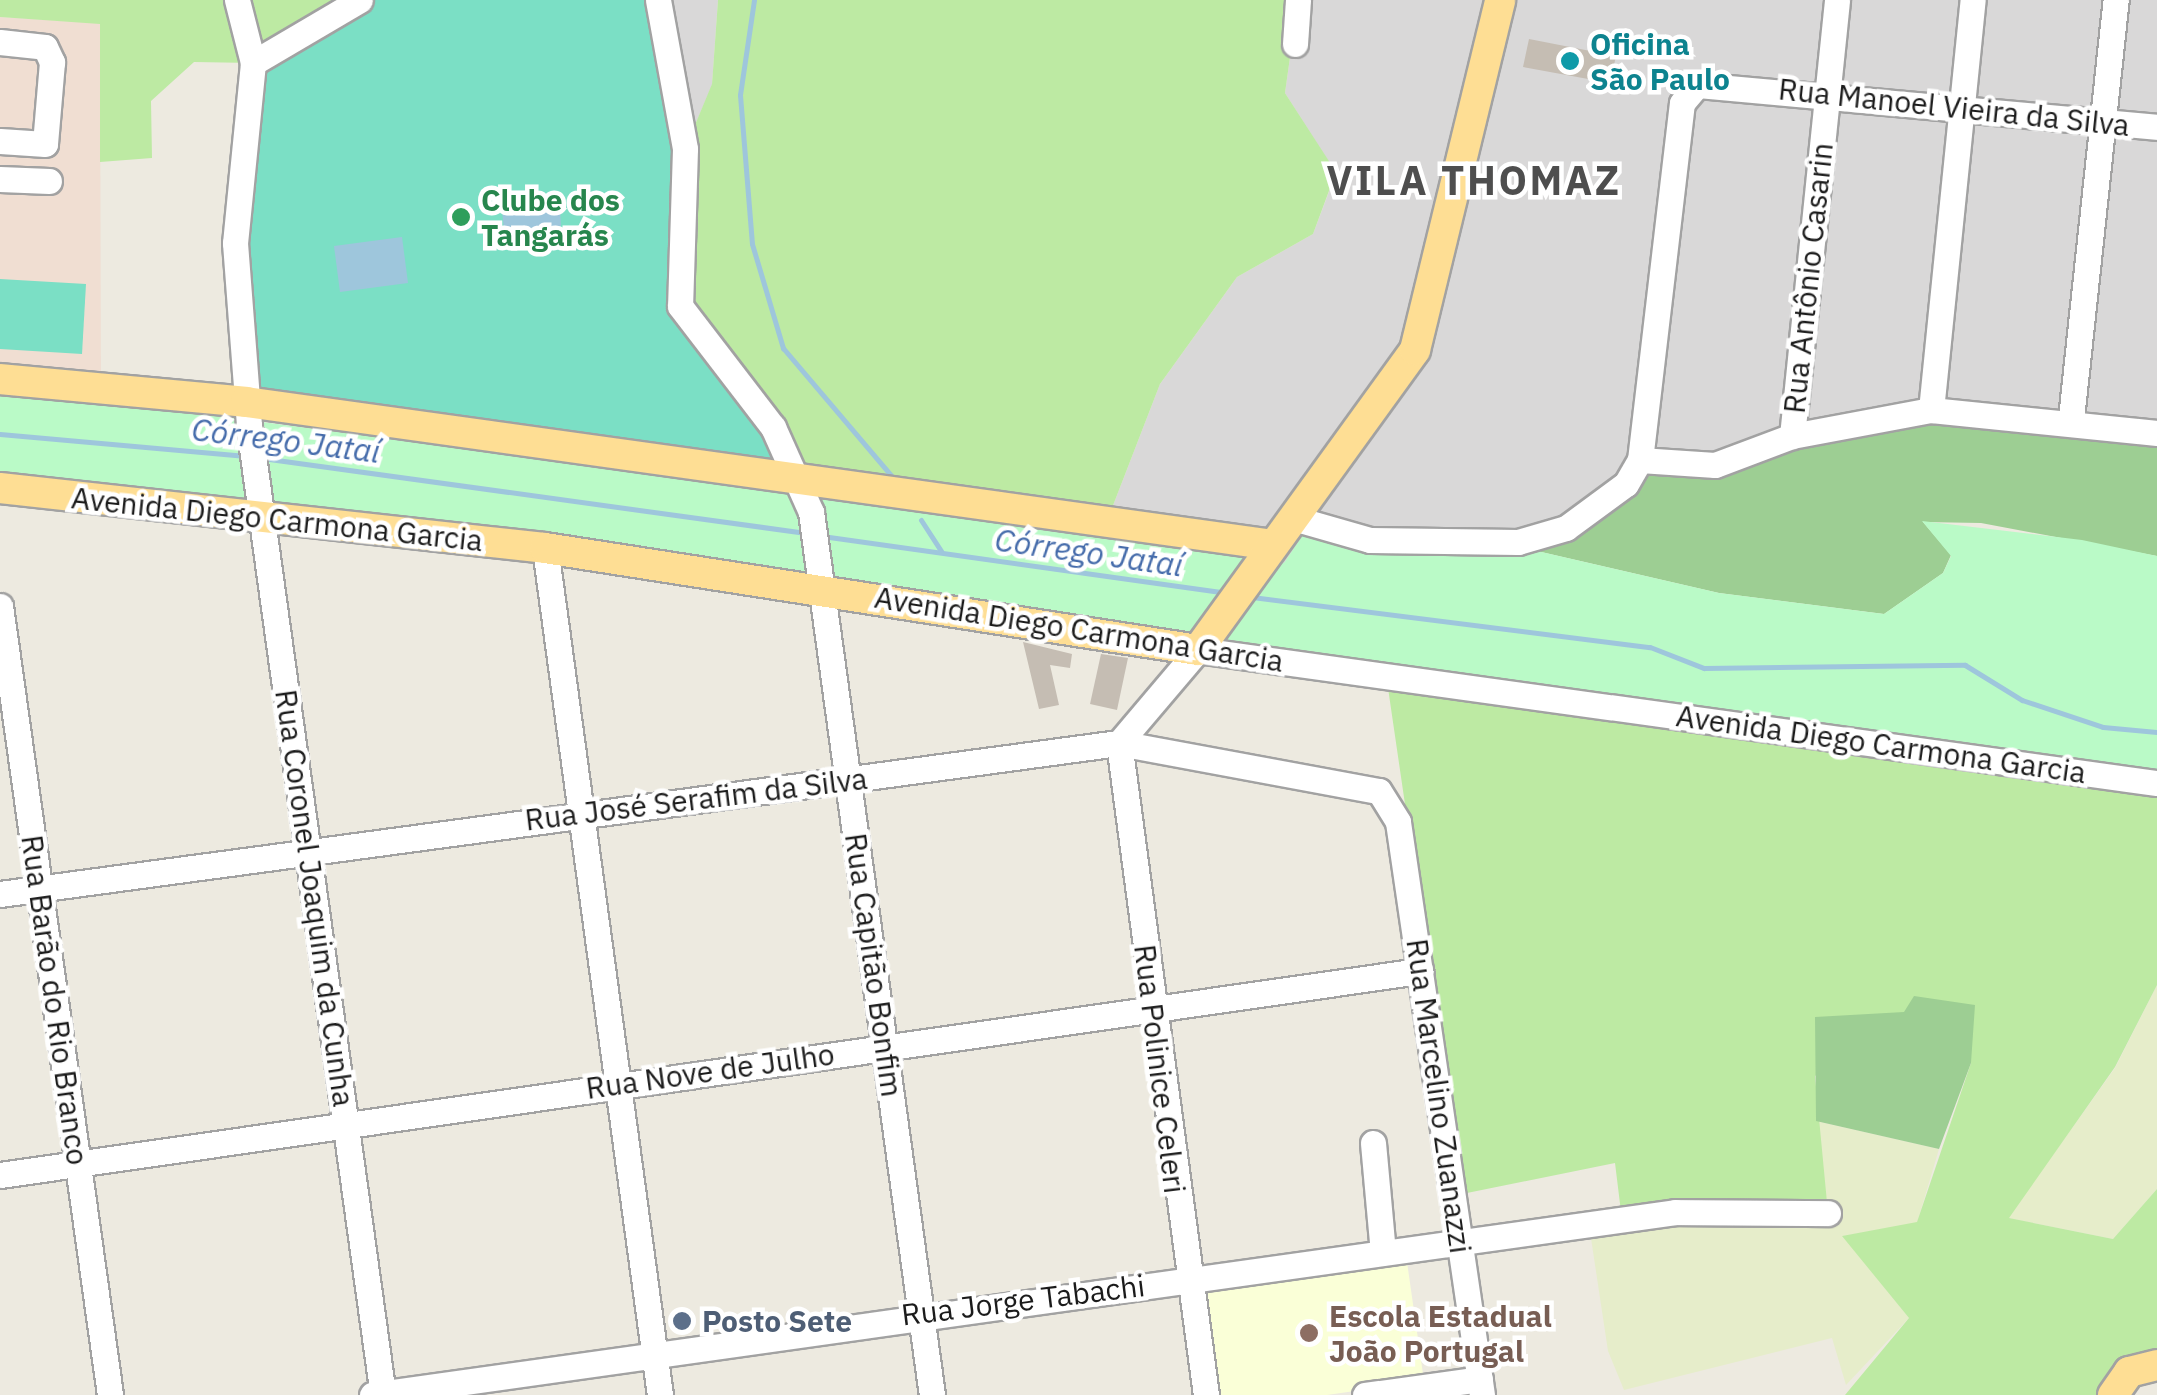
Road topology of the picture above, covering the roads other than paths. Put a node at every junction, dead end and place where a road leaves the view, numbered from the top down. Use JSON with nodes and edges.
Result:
{"nodes":[{"id":1,"x":237,"y":0,"type":"edge"},
{"id":2,"x":360,"y":0,"type":"edge"},
{"id":3,"x":658,"y":0,"type":"edge"},
{"id":4,"x":1298,"y":0,"type":"edge"},
{"id":5,"x":1500,"y":0,"type":"edge"},
{"id":6,"x":1836,"y":0,"type":"edge"},
{"id":7,"x":1972,"y":0,"type":"edge"},
{"id":8,"x":2116,"y":0,"type":"edge"},
{"id":9,"x":0,"y":42,"type":"edge"},
{"id":10,"x":1295,"y":44,"type":"dead end"},
{"id":11,"x":253,"y":64,"type":"junction"},
{"id":12,"x":1827,"y":94,"type":"junction"},
{"id":13,"x":1962,"y":108,"type":"junction"},
{"id":14,"x":2102,"y":121,"type":"junction"},
{"id":15,"x":2157,"y":126,"type":"edge"},
{"id":16,"x":0,"y":141,"type":"edge"},
{"id":17,"x":0,"y":179,"type":"edge"},
{"id":18,"x":49,"y":181,"type":"dead end"},
{"id":19,"x":0,"y":379,"type":"edge"},
{"id":20,"x":1931,"y":410,"type":"junction"},
{"id":21,"x":248,"y":414,"type":"junction"},
{"id":22,"x":2071,"y":418,"type":"junction"},
{"id":23,"x":2157,"y":433,"type":"edge"},
{"id":24,"x":1792,"y":436,"type":"junction"},
{"id":25,"x":1640,"y":460,"type":"junction"},
{"id":26,"x":802,"y":476,"type":"junction"},
{"id":27,"x":0,"y":488,"type":"edge"},
{"id":28,"x":262,"y":517,"type":"junction"},
{"id":29,"x":1293,"y":518,"type":"junction"},
{"id":30,"x":544,"y":548,"type":"junction"},
{"id":31,"x":1267,"y":553,"type":"junction"},
{"id":32,"x":822,"y":588,"type":"junction"},
{"id":33,"x":0,"y":606,"type":"edge"},
{"id":34,"x":1202,"y":644,"type":"junction"},
{"id":35,"x":1119,"y":743,"type":"junction"},
{"id":36,"x":848,"y":779,"type":"junction"},
{"id":37,"x":2157,"y":782,"type":"edge"},
{"id":38,"x":1389,"y":798,"type":"joint"},
{"id":39,"x":580,"y":813,"type":"junction"},
{"id":40,"x":311,"y":852,"type":"junction"},
{"id":41,"x":39,"y":888,"type":"junction"},
{"id":42,"x":0,"y":894,"type":"edge"},
{"id":43,"x":1420,"y":970,"type":"junction"},
{"id":44,"x":1152,"y":1007,"type":"junction"},
{"id":45,"x":886,"y":1047,"type":"junction"},
{"id":46,"x":616,"y":1084,"type":"junction"},
{"id":47,"x":345,"y":1124,"type":"junction"},
{"id":48,"x":1373,"y":1143,"type":"dead end"},
{"id":49,"x":78,"y":1164,"type":"junction"},
{"id":50,"x":0,"y":1175,"type":"edge"},
{"id":51,"x":1828,"y":1213,"type":"dead end"},
{"id":52,"x":1460,"y":1244,"type":"junction"},
{"id":53,"x":1383,"y":1254,"type":"junction"},
{"id":54,"x":1188,"y":1279,"type":"junction"},
{"id":55,"x":921,"y":1313,"type":"junction"},
{"id":56,"x":654,"y":1353,"type":"junction"},
{"id":57,"x":2157,"y":1365,"type":"edge"},
{"id":58,"x":1481,"y":1387,"type":"edge"},
{"id":59,"x":383,"y":1394,"type":"edge"},
{"id":60,"x":110,"y":1395,"type":"edge"},
{"id":61,"x":372,"y":1395,"type":"edge"},
{"id":62,"x":660,"y":1395,"type":"edge"},
{"id":63,"x":932,"y":1395,"type":"edge"},
{"id":64,"x":1206,"y":1395,"type":"edge"},
{"id":65,"x":1364,"y":1395,"type":"edge"},
{"id":66,"x":2113,"y":1395,"type":"edge"}],
"edges":[{"from":1,"to":11,"type":"street","name":"Rua Coronel Joaquim da Cunha"},
{"from":2,"to":11,"type":"street"},
{"from":3,"to":26,"type":"street"},
{"from":4,"to":10,"type":"street"},
{"from":5,"to":29,"type":"main road"},
{"from":6,"to":12,"type":"street","name":"Rua Antônio Casarin"},
{"from":7,"to":13,"type":"street"},
{"from":8,"to":14,"type":"street"},
{"from":9,"to":16,"type":"street"},
{"from":11,"to":21,"type":"street","name":"Rua Coronel Joaquim da Cunha"},
{"from":12,"to":13,"type":"street","name":"Rua Manoel Vieira da Silva"},
{"from":12,"to":24,"type":"street","name":"Rua Antônio Casarin"},
{"from":12,"to":25,"type":"street","name":"Rua Manoel Vieira da Silva"},
{"from":13,"to":14,"type":"street","name":"Rua Manoel Vieira da Silva"},
{"from":13,"to":20,"type":"street"},
{"from":14,"to":15,"type":"street","name":"Rua Manoel Vieira da Silva"},
{"from":14,"to":22,"type":"street"},
{"from":17,"to":18,"type":"street"},
{"from":19,"to":21,"type":"main road"},
{"from":20,"to":22,"type":"street"},
{"from":20,"to":24,"type":"street"},
{"from":21,"to":26,"type":"main road"},
{"from":21,"to":28,"type":"street","name":"Rua Coronel Joaquim da Cunha"},
{"from":22,"to":23,"type":"street"},
{"from":24,"to":25,"type":"street"},
{"from":25,"to":29,"type":"street"},
{"from":26,"to":31,"type":"main road"},
{"from":26,"to":32,"type":"street","name":"Rua Capitão Bonfim"},
{"from":27,"to":28,"type":"main road","name":"Avenida Diego Carmona Garcia"},
{"from":28,"to":30,"type":"main road","name":"Avenida Diego Carmona Garcia"},
{"from":28,"to":40,"type":"street","name":"Rua Coronel Joaquim da Cunha"},
{"from":29,"to":31,"type":"main road"},
{"from":30,"to":32,"type":"main road","name":"Avenida Diego Carmona Garcia"},
{"from":30,"to":39,"type":"street"},
{"from":31,"to":34,"type":"main road"},
{"from":32,"to":34,"type":"main road","name":"Avenida Diego Carmona Garcia"},
{"from":32,"to":36,"type":"street","name":"Rua Capitão Bonfim"},
{"from":33,"to":41,"type":"street","name":"Rua Barão do Rio Branco"},
{"from":34,"to":35,"type":"street"},
{"from":34,"to":37,"type":"street","name":"Avenida Diego Carmona Garcia"},
{"from":35,"to":36,"type":"street","name":"Rua José Serafim da Silva"},
{"from":35,"to":38,"type":"street","name":"Rua José Serafim da Silva"},
{"from":35,"to":44,"type":"street","name":"Rua Polinice Celeri"},
{"from":36,"to":39,"type":"street","name":"Rua José Serafim da Silva"},
{"from":36,"to":45,"type":"street","name":"Rua Capitão Bonfim"},
{"from":38,"to":43,"type":"street","name":"Rua Marcelino Zuanazzi"},
{"from":39,"to":40,"type":"street","name":"Rua José Serafim da Silva"},
{"from":39,"to":46,"type":"street"},
{"from":40,"to":41,"type":"street","name":"Rua José Serafim da Silva"},
{"from":40,"to":47,"type":"street","name":"Rua Coronel Joaquim da Cunha"},
{"from":41,"to":42,"type":"street","name":"Rua José Serafim da Silva"},
{"from":41,"to":49,"type":"street","name":"Rua Barão do Rio Branco"},
{"from":43,"to":44,"type":"street","name":"Rua Nove de Julho"},
{"from":43,"to":52,"type":"street","name":"Rua Marcelino Zuanazzi"},
{"from":44,"to":45,"type":"street","name":"Rua Nove de Julho"},
{"from":44,"to":54,"type":"street","name":"Rua Polinice Celeri"},
{"from":45,"to":46,"type":"street","name":"Rua Nove de Julho"},
{"from":45,"to":55,"type":"street","name":"Rua Capitão Bonfim"},
{"from":46,"to":47,"type":"street","name":"Rua Nove de Julho"},
{"from":46,"to":56,"type":"street"},
{"from":47,"to":49,"type":"street","name":"Rua Nove de Julho"},
{"from":47,"to":59,"type":"street","name":"Rua Coronel Joaquim da Cunha"},
{"from":48,"to":53,"type":"street"},
{"from":49,"to":50,"type":"street","name":"Rua Nove de Julho"},
{"from":49,"to":60,"type":"street","name":"Rua Barão do Rio Branco"},
{"from":51,"to":52,"type":"street","name":"Rua Jorge Tabachi"},
{"from":52,"to":53,"type":"street","name":"Rua Jorge Tabachi"},
{"from":52,"to":58,"type":"street","name":"Rua Marcelino Zuanazzi"},
{"from":53,"to":54,"type":"street","name":"Rua Jorge Tabachi"},
{"from":54,"to":55,"type":"street","name":"Rua Jorge Tabachi"},
{"from":54,"to":64,"type":"street","name":"Rua Polinice Celeri"},
{"from":55,"to":56,"type":"street","name":"Rua Jorge Tabachi"},
{"from":55,"to":63,"type":"street","name":"Rua Capitão Bonfim"},
{"from":56,"to":59,"type":"street","name":"Rua Jorge Tabachi"},
{"from":56,"to":62,"type":"street"},
{"from":57,"to":66,"type":"main road"},
{"from":58,"to":65,"type":"street"},
{"from":59,"to":61,"type":"street","name":"Rua Jorge Tabachi"}]}
